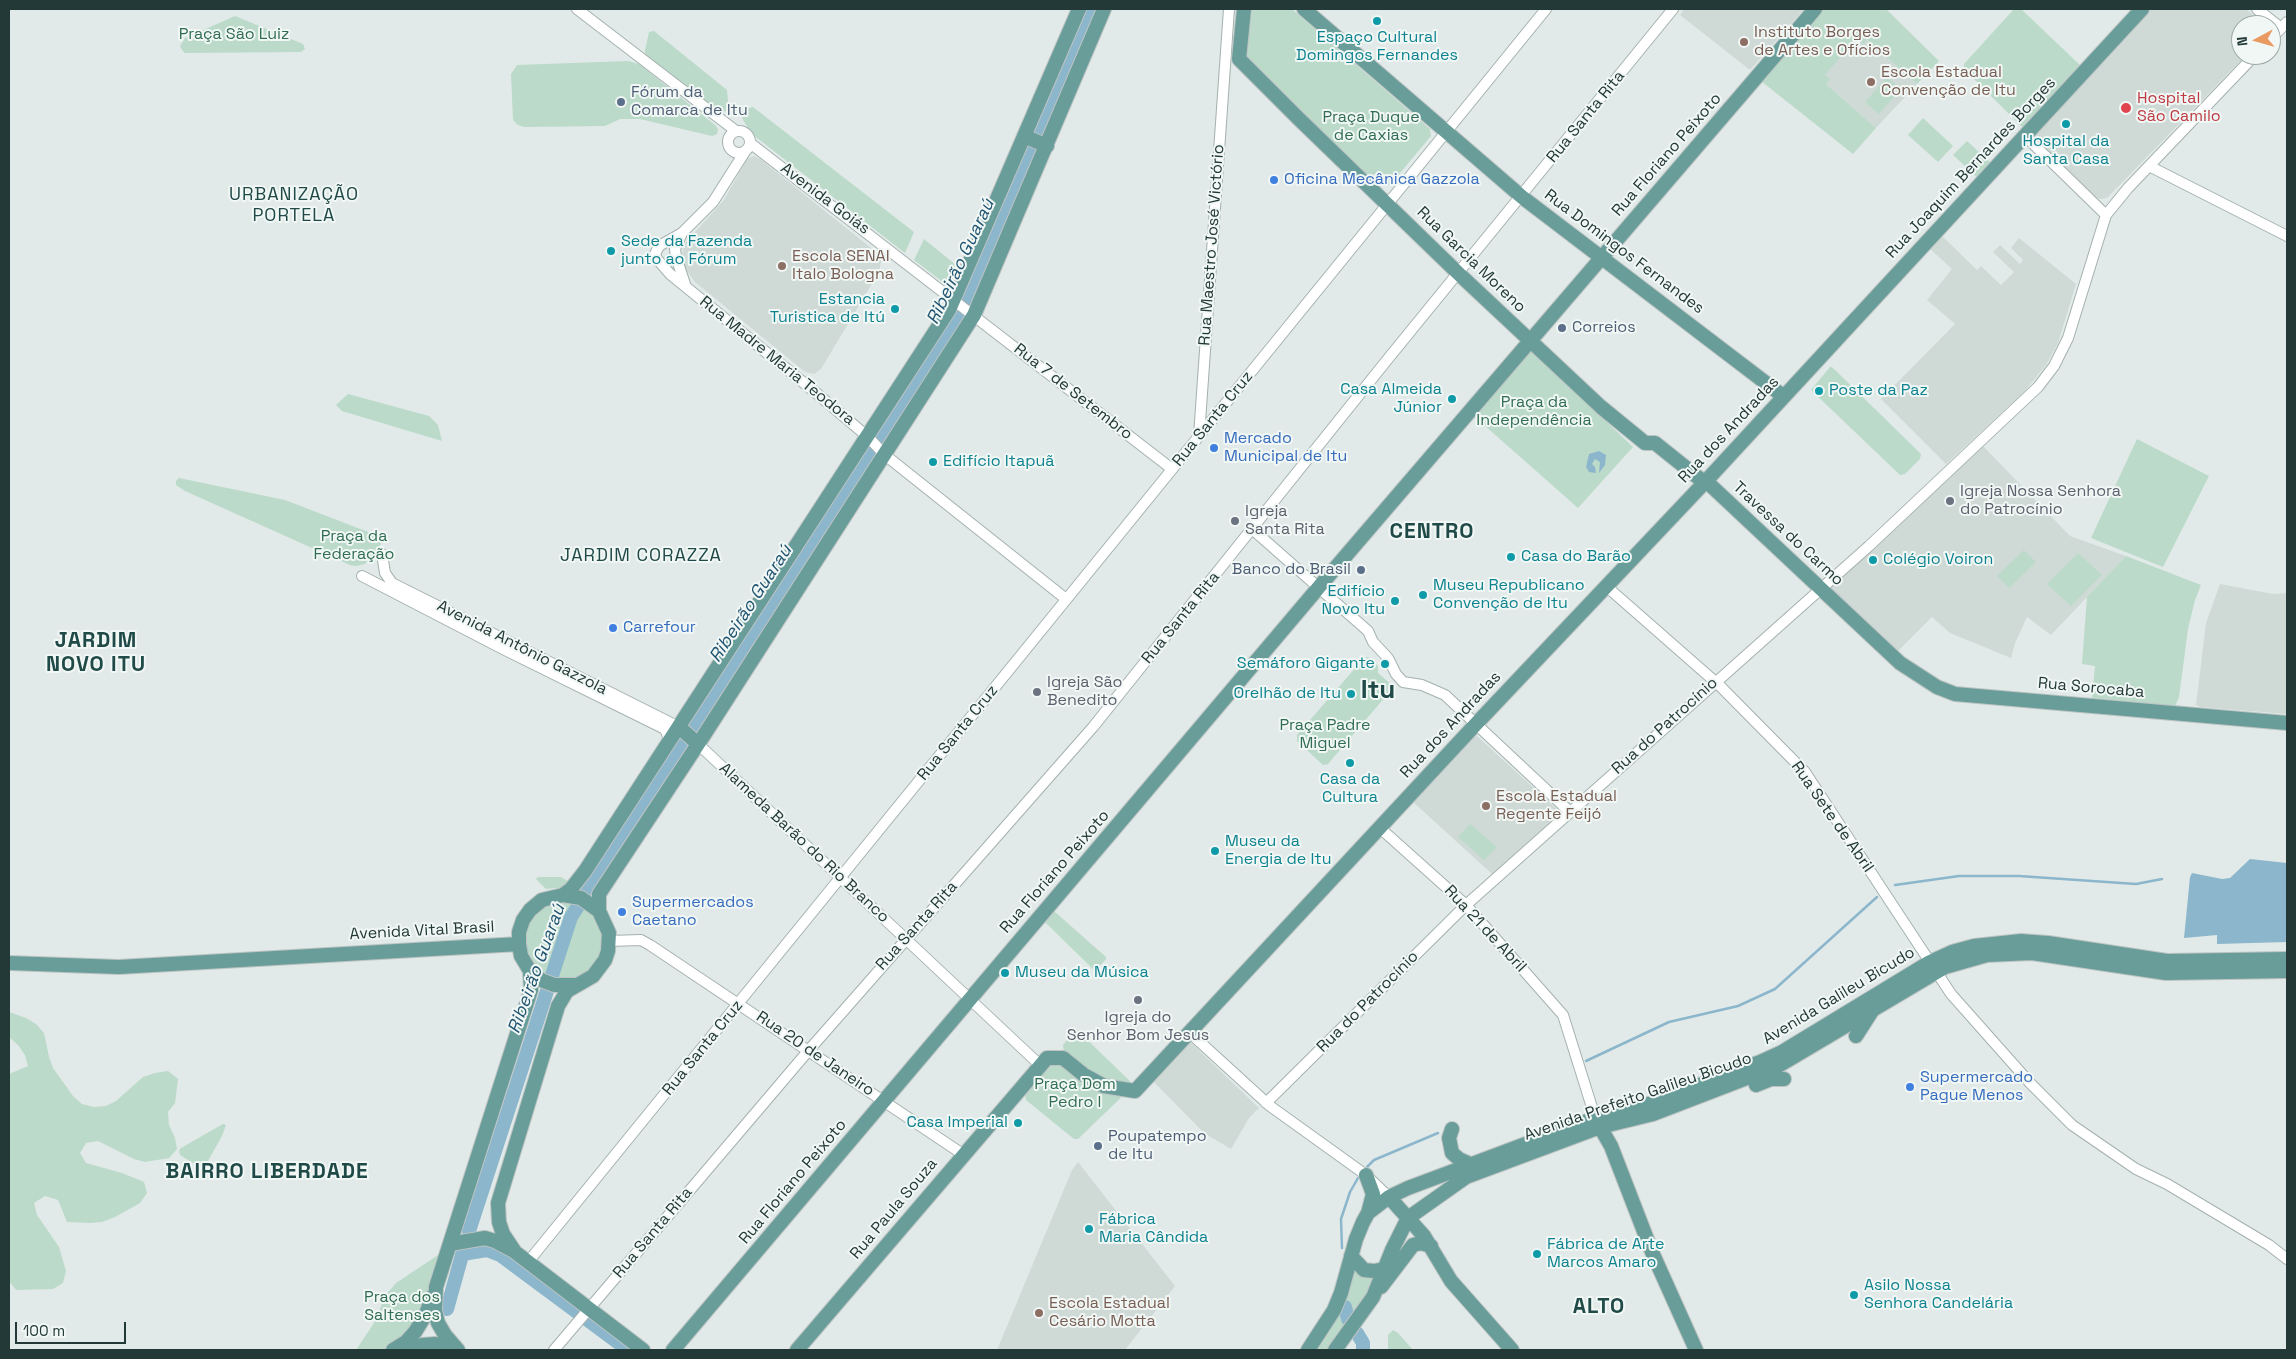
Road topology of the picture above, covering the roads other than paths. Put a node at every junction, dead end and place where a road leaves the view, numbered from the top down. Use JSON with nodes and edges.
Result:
{"nodes":[{"id":1,"x":577,"y":9,"type":"edge"},
{"id":2,"x":1079,"y":9,"type":"edge"},
{"id":3,"x":1104,"y":9,"type":"edge"},
{"id":4,"x":1229,"y":9,"type":"edge"},
{"id":5,"x":1244,"y":9,"type":"edge"},
{"id":6,"x":1304,"y":9,"type":"edge"},
{"id":7,"x":1546,"y":9,"type":"edge"},
{"id":8,"x":1673,"y":9,"type":"edge"},
{"id":9,"x":1815,"y":9,"type":"edge"},
{"id":10,"x":2142,"y":9,"type":"edge"},
{"id":11,"x":2257,"y":9,"type":"edge"},
{"id":12,"x":2284,"y":25,"type":"edge"},
{"id":13,"x":1225,"y":54,"type":"junction"},
{"id":14,"x":1239,"y":59,"type":"junction"},
{"id":15,"x":2245,"y":65,"type":"edge"},
{"id":16,"x":1061,"y":80,"type":"junction"},
{"id":17,"x":720,"y":118,"type":"junction"},
{"id":18,"x":736,"y":131,"type":"junction"},
{"id":19,"x":1447,"y":132,"type":"junction"},
{"id":20,"x":2025,"y":136,"type":"junction"},
{"id":21,"x":1035,"y":141,"type":"junction"},
{"id":22,"x":730,"y":145,"type":"junction"},
{"id":23,"x":748,"y":146,"type":"junction"},
{"id":24,"x":2149,"y":166,"type":"junction"},
{"id":25,"x":734,"y":170,"type":"junction"},
{"id":26,"x":1522,"y":197,"type":"junction"},
{"id":27,"x":1387,"y":205,"type":"junction"},
{"id":28,"x":2106,"y":215,"type":"junction"},
{"id":29,"x":682,"y":233,"type":"junction"},
{"id":30,"x":2287,"y":236,"type":"edge"},
{"id":31,"x":665,"y":243,"type":"junction"},
{"id":32,"x":676,"y":253,"type":"junction"},
{"id":33,"x":1602,"y":257,"type":"junction"},
{"id":34,"x":660,"y":263,"type":"junction"},
{"id":35,"x":1458,"y":274,"type":"junction"},
{"id":36,"x":685,"y":285,"type":"junction"},
{"id":37,"x":958,"y":302,"type":"junction"},
{"id":38,"x":972,"y":313,"type":"junction"},
{"id":39,"x":1530,"y":341,"type":"junction"},
{"id":40,"x":1795,"y":384,"type":"joint"},
{"id":41,"x":1783,"y":396,"type":"junction"},
{"id":42,"x":1199,"y":436,"type":"junction"},
{"id":43,"x":870,"y":439,"type":"junction"},
{"id":44,"x":883,"y":453,"type":"junction"},
{"id":45,"x":1172,"y":470,"type":"junction"},
{"id":46,"x":1706,"y":481,"type":"junction"},
{"id":47,"x":1252,"y":529,"type":"junction"},
{"id":48,"x":382,"y":554,"type":"dead end"},
{"id":49,"x":362,"y":576,"type":"dead end"},
{"id":50,"x":1606,"y":586,"type":"junction"},
{"id":51,"x":1319,"y":587,"type":"junction"},
{"id":52,"x":1820,"y":588,"type":"junction"},
{"id":53,"x":1066,"y":599,"type":"junction"},
{"id":54,"x":1900,"y":663,"type":"joint"},
{"id":55,"x":1715,"y":681,"type":"junction"},
{"id":56,"x":606,"y":694,"type":"junction"},
{"id":57,"x":2287,"y":723,"type":"edge"},
{"id":58,"x":1476,"y":724,"type":"junction"},
{"id":59,"x":688,"y":735,"type":"junction"},
{"id":60,"x":670,"y":741,"type":"junction"},
{"id":61,"x":1570,"y":812,"type":"junction"},
{"id":62,"x":1380,"y":828,"type":"junction"},
{"id":63,"x":841,"y":878,"type":"junction"},
{"id":64,"x":575,"y":897,"type":"junction"},
{"id":65,"x":1466,"y":905,"type":"junction"},
{"id":66,"x":599,"y":911,"type":"junction"},
{"id":67,"x":906,"y":938,"type":"junction"},
{"id":68,"x":609,"y":941,"type":"junction"},
{"id":69,"x":519,"y":944,"type":"junction"},
{"id":70,"x":2287,"y":959,"type":"edge"},
{"id":71,"x":9,"y":963,"type":"edge"},
{"id":72,"x":1933,"y":967,"type":"junction"},
{"id":73,"x":530,"y":971,"type":"junction"},
{"id":74,"x":2287,"y":971,"type":"edge"},
{"id":75,"x":576,"y":985,"type":"junction"},
{"id":76,"x":969,"y":998,"type":"junction"},
{"id":77,"x":740,"y":1004,"type":"junction"},
{"id":78,"x":1874,"y":1009,"type":"junction"},
{"id":79,"x":1190,"y":1033,"type":"junction"},
{"id":80,"x":1856,"y":1036,"type":"dead end"},
{"id":81,"x":1059,"y":1044,"type":"dead end"},
{"id":82,"x":809,"y":1050,"type":"junction"},
{"id":83,"x":1063,"y":1058,"type":"junction"},
{"id":84,"x":1044,"y":1062,"type":"junction"},
{"id":85,"x":1784,"y":1078,"type":"dead end"},
{"id":86,"x":1721,"y":1088,"type":"junction"},
{"id":87,"x":884,"y":1100,"type":"junction"},
{"id":88,"x":1266,"y":1103,"type":"junction"},
{"id":89,"x":1598,"y":1122,"type":"junction"},
{"id":90,"x":1452,"y":1129,"type":"dead end"},
{"id":91,"x":964,"y":1155,"type":"junction"},
{"id":92,"x":1470,"y":1164,"type":"junction"},
{"id":93,"x":1366,"y":1175,"type":"junction"},
{"id":94,"x":1389,"y":1197,"type":"junction"},
{"id":95,"x":1368,"y":1213,"type":"junction"},
{"id":96,"x":1408,"y":1218,"type":"junction"},
{"id":97,"x":450,"y":1244,"type":"junction"},
{"id":98,"x":1431,"y":1246,"type":"junction"},
{"id":99,"x":515,"y":1252,"type":"junction"},
{"id":100,"x":1351,"y":1256,"type":"junction"},
{"id":101,"x":2287,"y":1259,"type":"edge"},
{"id":102,"x":528,"y":1262,"type":"junction"},
{"id":103,"x":1398,"y":1264,"type":"junction"},
{"id":104,"x":1384,"y":1270,"type":"junction"},
{"id":105,"x":436,"y":1287,"type":"junction"},
{"id":106,"x":1373,"y":1297,"type":"junction"},
{"id":107,"x":588,"y":1311,"type":"junction"},
{"id":108,"x":393,"y":1350,"type":"edge"},
{"id":109,"x":412,"y":1350,"type":"edge"},
{"id":110,"x":456,"y":1350,"type":"edge"},
{"id":111,"x":554,"y":1350,"type":"edge"},
{"id":112,"x":643,"y":1350,"type":"edge"},
{"id":113,"x":673,"y":1350,"type":"edge"},
{"id":114,"x":796,"y":1350,"type":"edge"},
{"id":115,"x":1308,"y":1350,"type":"edge"},
{"id":116,"x":1335,"y":1350,"type":"edge"},
{"id":117,"x":1512,"y":1350,"type":"edge"},
{"id":118,"x":1696,"y":1350,"type":"edge"}],
"edges":[{"from":1,"to":17,"type":"street"},
{"from":2,"to":16,"type":"main road"},
{"from":3,"to":16,"type":"main road"},
{"from":4,"to":13,"type":"street"},
{"from":5,"to":14,"type":"main road"},
{"from":6,"to":19,"type":"main road"},
{"from":7,"to":19,"type":"street"},
{"from":8,"to":26,"type":"street","name":"Rua Santa Rita"},
{"from":9,"to":33,"type":"main road","name":"Rua Floriano Peixoto"},
{"from":10,"to":20,"type":"main road","name":"Rua Joaquim Bernardes Borges"},
{"from":11,"to":12,"type":"street"},
{"from":13,"to":14,"type":"street"},
{"from":13,"to":42,"type":"street","name":"Rua Maestro José Victório"},
{"from":14,"to":27,"type":"main road"},
{"from":15,"to":24,"type":"street"},
{"from":16,"to":21,"type":"main road"},
{"from":16,"to":21,"type":"main road"},
{"from":17,"to":18,"type":"street"},
{"from":17,"to":22,"type":"street"},
{"from":18,"to":22,"type":"street"},
{"from":18,"to":23,"type":"street"},
{"from":19,"to":26,"type":"main road","name":"Rua Domingos Fernandes"},
{"from":19,"to":27,"type":"street"},
{"from":20,"to":28,"type":"street"},
{"from":20,"to":40,"type":"main road","name":"Rua Joaquim Bernardes Borges"},
{"from":21,"to":37,"type":"main road"},
{"from":21,"to":38,"type":"main road"},
{"from":22,"to":23,"type":"street"},
{"from":22,"to":25,"type":"street"},
{"from":23,"to":25,"type":"street"},
{"from":23,"to":37,"type":"street","name":"Avenida Goiás"},
{"from":24,"to":28,"type":"street"},
{"from":24,"to":30,"type":"street"},
{"from":25,"to":29,"type":"street"},
{"from":26,"to":33,"type":"main road","name":"Rua Domingos Fernandes"},
{"from":26,"to":35,"type":"street","name":"Rua Santa Rita"},
{"from":27,"to":35,"type":"main road","name":"Rua Garcia Moreno"},
{"from":27,"to":42,"type":"street","name":"Rua Santa Cruz"},
{"from":28,"to":52,"type":"street","name":"Rua do Patrocínio"},
{"from":29,"to":31,"type":"street"},
{"from":29,"to":32,"type":"street"},
{"from":31,"to":32,"type":"street"},
{"from":31,"to":34,"type":"street"},
{"from":32,"to":34,"type":"street"},
{"from":32,"to":36,"type":"street","name":"Rua Madre Maria Teodora"},
{"from":33,"to":39,"type":"main road","name":"Rua Floriano Peixoto"},
{"from":33,"to":41,"type":"main road","name":"Rua Domingos Fernandes"},
{"from":34,"to":36,"type":"street","name":"Rua Madre Maria Teodora"},
{"from":35,"to":39,"type":"main road","name":"Rua Garcia Moreno"},
{"from":35,"to":47,"type":"street","name":"Rua Santa Rita"},
{"from":36,"to":43,"type":"street","name":"Rua Madre Maria Teodora"},
{"from":37,"to":38,"type":"street","name":"Avenida Goiás"},
{"from":37,"to":43,"type":"main road"},
{"from":38,"to":44,"type":"main road"},
{"from":38,"to":45,"type":"street","name":"Rua 7 de Setembro"},
{"from":39,"to":46,"type":"main road","name":"Travessa do Carmo"},
{"from":39,"to":51,"type":"main road","name":"Rua Floriano Peixoto"},
{"from":40,"to":41,"type":"main road","name":"Rua dos Andradas"},
{"from":41,"to":46,"type":"main road","name":"Rua dos Andradas"},
{"from":42,"to":45,"type":"street","name":"Rua Santa Cruz"},
{"from":43,"to":44,"type":"street","name":"Rua Madre Maria Teodora"},
{"from":43,"to":59,"type":"main road"},
{"from":44,"to":53,"type":"street"},
{"from":44,"to":59,"type":"main road"},
{"from":45,"to":53,"type":"street","name":"Rua Santa Cruz"},
{"from":46,"to":50,"type":"main road","name":"Rua dos Andradas"},
{"from":46,"to":52,"type":"main road","name":"Travessa do Carmo"},
{"from":47,"to":51,"type":"street"},
{"from":47,"to":67,"type":"street","name":"Rua Santa Rita"},
{"from":48,"to":56,"type":"street","name":"Avenida Antônio Gazzola"},
{"from":49,"to":56,"type":"street","name":"Avenida Antônio Gazzola"},
{"from":50,"to":55,"type":"street","name":"Rua Sete de Abril"},
{"from":50,"to":58,"type":"main road","name":"Rua dos Andradas"},
{"from":51,"to":58,"type":"street"},
{"from":51,"to":76,"type":"main road","name":"Rua Floriano Peixoto"},
{"from":52,"to":54,"type":"main road","name":"Travessa do Carmo"},
{"from":52,"to":55,"type":"street","name":"Rua do Patrocínio"},
{"from":53,"to":63,"type":"street","name":"Rua Santa Cruz"},
{"from":54,"to":57,"type":"main road","name":"Rua Sorocaba"},
{"from":55,"to":61,"type":"street","name":"Rua do Patrocínio"},
{"from":55,"to":72,"type":"street","name":"Rua Sete de Abril"},
{"from":56,"to":59,"type":"street","name":"Avenida Antônio Gazzola"},
{"from":56,"to":60,"type":"street","name":"Avenida Antônio Gazzola"},
{"from":58,"to":61,"type":"street"},
{"from":58,"to":62,"type":"main road","name":"Rua dos Andradas"},
{"from":59,"to":60,"type":"main road"},
{"from":59,"to":63,"type":"street","name":"Alameda Barão do Rio Branco"},
{"from":59,"to":66,"type":"main road"},
{"from":60,"to":64,"type":"main road"},
{"from":61,"to":65,"type":"street","name":"Rua do Patrocínio"},
{"from":62,"to":65,"type":"street","name":"Rua 21 de Abril"},
{"from":62,"to":79,"type":"main road","name":"Rua dos Andradas"},
{"from":63,"to":67,"type":"street","name":"Alameda Barão do Rio Branco"},
{"from":63,"to":77,"type":"street","name":"Rua Santa Cruz"},
{"from":64,"to":66,"type":"main road"},
{"from":64,"to":69,"type":"main road"},
{"from":65,"to":88,"type":"street","name":"Rua do Patrocínio"},
{"from":65,"to":89,"type":"street","name":"Rua 21 de Abril"},
{"from":66,"to":68,"type":"main road"},
{"from":67,"to":76,"type":"street","name":"Alameda Barão do Rio Branco"},
{"from":67,"to":82,"type":"street","name":"Rua Santa Rita"},
{"from":68,"to":75,"type":"main road"},
{"from":68,"to":77,"type":"street","name":"Rua 20 de Janeiro"},
{"from":69,"to":71,"type":"main road","name":"Avenida Vital Brasil"},
{"from":69,"to":73,"type":"main road"},
{"from":70,"to":72,"type":"main road","name":"Avenida Prefeito Galileu Bicudo"},
{"from":72,"to":74,"type":"main road","name":"Avenida Prefeito Galileu Bicudo"},
{"from":72,"to":78,"type":"main road","name":"Avenida Prefeito Galileu Bicudo"},
{"from":72,"to":89,"type":"main road","name":"Avenida Galileu Bicudo"},
{"from":72,"to":101,"type":"street","name":"Rua Sete de Abril"},
{"from":73,"to":75,"type":"main road"},
{"from":73,"to":97,"type":"main road"},
{"from":75,"to":99,"type":"main road"},
{"from":76,"to":84,"type":"street","name":"Alameda Barão do Rio Branco"},
{"from":76,"to":87,"type":"main road","name":"Rua Floriano Peixoto"},
{"from":77,"to":82,"type":"street","name":"Rua 20 de Janeiro"},
{"from":77,"to":102,"type":"street","name":"Rua Santa Cruz"},
{"from":78,"to":80,"type":"main road"},
{"from":78,"to":86,"type":"main road","name":"Avenida Prefeito Galileu Bicudo"},
{"from":79,"to":83,"type":"main road","name":"Rua dos Andradas"},
{"from":79,"to":88,"type":"street"},
{"from":81,"to":83,"type":"main road"},
{"from":82,"to":87,"type":"street","name":"Rua 20 de Janeiro"},
{"from":82,"to":107,"type":"street","name":"Rua Santa Rita"},
{"from":83,"to":84,"type":"main road"},
{"from":84,"to":91,"type":"main road","name":"Rua Paula Souza"},
{"from":85,"to":86,"type":"main road"},
{"from":86,"to":89,"type":"main road","name":"Avenida Prefeito Galileu Bicudo"},
{"from":87,"to":91,"type":"street","name":"Rua 20 de Janeiro"},
{"from":87,"to":113,"type":"main road","name":"Rua Floriano Peixoto"},
{"from":88,"to":93,"type":"street"},
{"from":89,"to":92,"type":"main road","name":"Avenida Prefeito Galileu Bicudo"},
{"from":89,"to":96,"type":"main road","name":"Avenida Prefeito Galileu Bicudo"},
{"from":89,"to":118,"type":"main road"},
{"from":90,"to":92,"type":"main road"},
{"from":91,"to":114,"type":"main road","name":"Rua Paula Souza"},
{"from":92,"to":94,"type":"main road","name":"Avenida Prefeito Galileu Bicudo"},
{"from":93,"to":94,"type":"street"},
{"from":93,"to":95,"type":"main road"},
{"from":94,"to":95,"type":"main road","name":"Avenida Prefeito Galileu Bicudo"},
{"from":94,"to":96,"type":"main road"},
{"from":95,"to":100,"type":"main road","name":"Avenida Prefeito Galileu Bicudo"},
{"from":96,"to":98,"type":"main road"},
{"from":96,"to":104,"type":"main road"},
{"from":97,"to":99,"type":"main road"},
{"from":97,"to":105,"type":"main road"},
{"from":98,"to":103,"type":"main road"},
{"from":98,"to":117,"type":"main road"},
{"from":99,"to":102,"type":"main road"},
{"from":100,"to":104,"type":"main road"},
{"from":100,"to":115,"type":"main road","name":"Avenida Prefeito Galileu Bicudo"},
{"from":102,"to":107,"type":"main road"},
{"from":103,"to":104,"type":"main road"},
{"from":103,"to":106,"type":"main road"},
{"from":104,"to":106,"type":"main road"},
{"from":105,"to":108,"type":"main road"},
{"from":105,"to":110,"type":"main road"},
{"from":106,"to":116,"type":"main road"},
{"from":107,"to":111,"type":"street","name":"Rua Santa Rita"},
{"from":107,"to":112,"type":"main road"},
{"from":109,"to":110,"type":"main road"}]}
